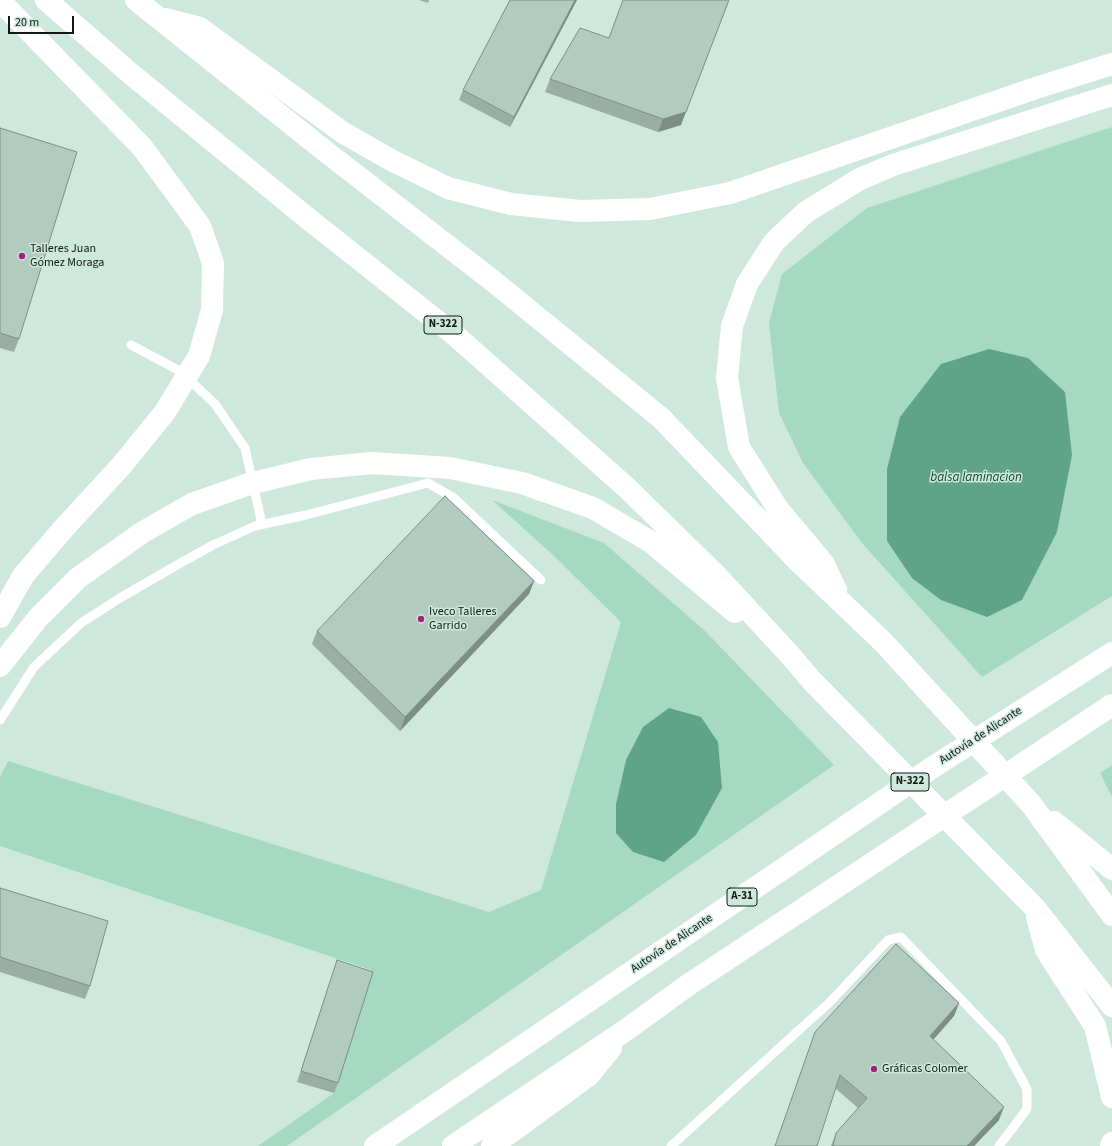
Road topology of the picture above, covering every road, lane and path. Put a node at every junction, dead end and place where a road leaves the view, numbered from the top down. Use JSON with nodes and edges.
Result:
{"nodes":[{"id":1,"x":0,"y":0,"type":"edge"},
{"id":2,"x":46,"y":0,"type":"edge"},
{"id":3,"x":136,"y":0,"type":"edge"},
{"id":4,"x":160,"y":18,"type":"junction"},
{"id":5,"x":1112,"y":64,"type":"edge"},
{"id":6,"x":1112,"y":95,"type":"edge"},
{"id":7,"x":131,"y":345,"type":"dead end"},
{"id":8,"x":262,"y":524,"type":"junction"},
{"id":9,"x":541,"y":580,"type":"dead end"},
{"id":10,"x":841,"y":602,"type":"junction"},
{"id":11,"x":0,"y":617,"type":"edge"},
{"id":12,"x":1112,"y":653,"type":"edge"},
{"id":13,"x":790,"y":655,"type":"junction"},
{"id":14,"x":0,"y":666,"type":"edge"},
{"id":15,"x":1112,"y":705,"type":"edge"},
{"id":16,"x":0,"y":720,"type":"edge"},
{"id":17,"x":1031,"y":804,"type":"junction"},
{"id":18,"x":1112,"y":868,"type":"edge"},
{"id":19,"x":1035,"y":908,"type":"junction"},
{"id":20,"x":1112,"y":915,"type":"edge"},
{"id":21,"x":1112,"y":1006,"type":"edge"},
{"id":22,"x":626,"y":1030,"type":"junction"},
{"id":23,"x":1112,"y":1097,"type":"edge"},
{"id":24,"x":1112,"y":1143,"type":"edge"},
{"id":25,"x":375,"y":1146,"type":"edge"},
{"id":26,"x":453,"y":1146,"type":"edge"},
{"id":27,"x":492,"y":1146,"type":"edge"},
{"id":28,"x":671,"y":1146,"type":"edge"},
{"id":29,"x":999,"y":1146,"type":"edge"},
{"id":30,"x":1111,"y":1146,"type":"edge"}],
"edges":[{"from":1,"to":11,"type":"highway"},
{"from":2,"to":13,"type":"highway","number":"N-322"},
{"from":3,"to":4,"type":"highway"},
{"from":4,"to":5,"type":"highway"},
{"from":4,"to":10,"type":"highway"},
{"from":6,"to":10,"type":"highway"},
{"from":7,"to":8,"type":"lane"},
{"from":8,"to":9,"type":"lane"},
{"from":8,"to":16,"type":"lane"},
{"from":10,"to":17,"type":"highway"},
{"from":12,"to":25,"type":"highway","name":"Autovía de Alicante","number":"A-31"},
{"from":13,"to":14,"type":"highway"},
{"from":13,"to":19,"type":"highway","number":"N-322"},
{"from":15,"to":22,"type":"highway"},
{"from":17,"to":18,"type":"highway"},
{"from":17,"to":20,"type":"highway"},
{"from":19,"to":21,"type":"highway","number":"N-322"},
{"from":19,"to":23,"type":"highway"},
{"from":22,"to":26,"type":"highway"},
{"from":22,"to":27,"type":"highway"},
{"from":24,"to":30,"type":"highway"},
{"from":28,"to":29,"type":"lane"}]}
